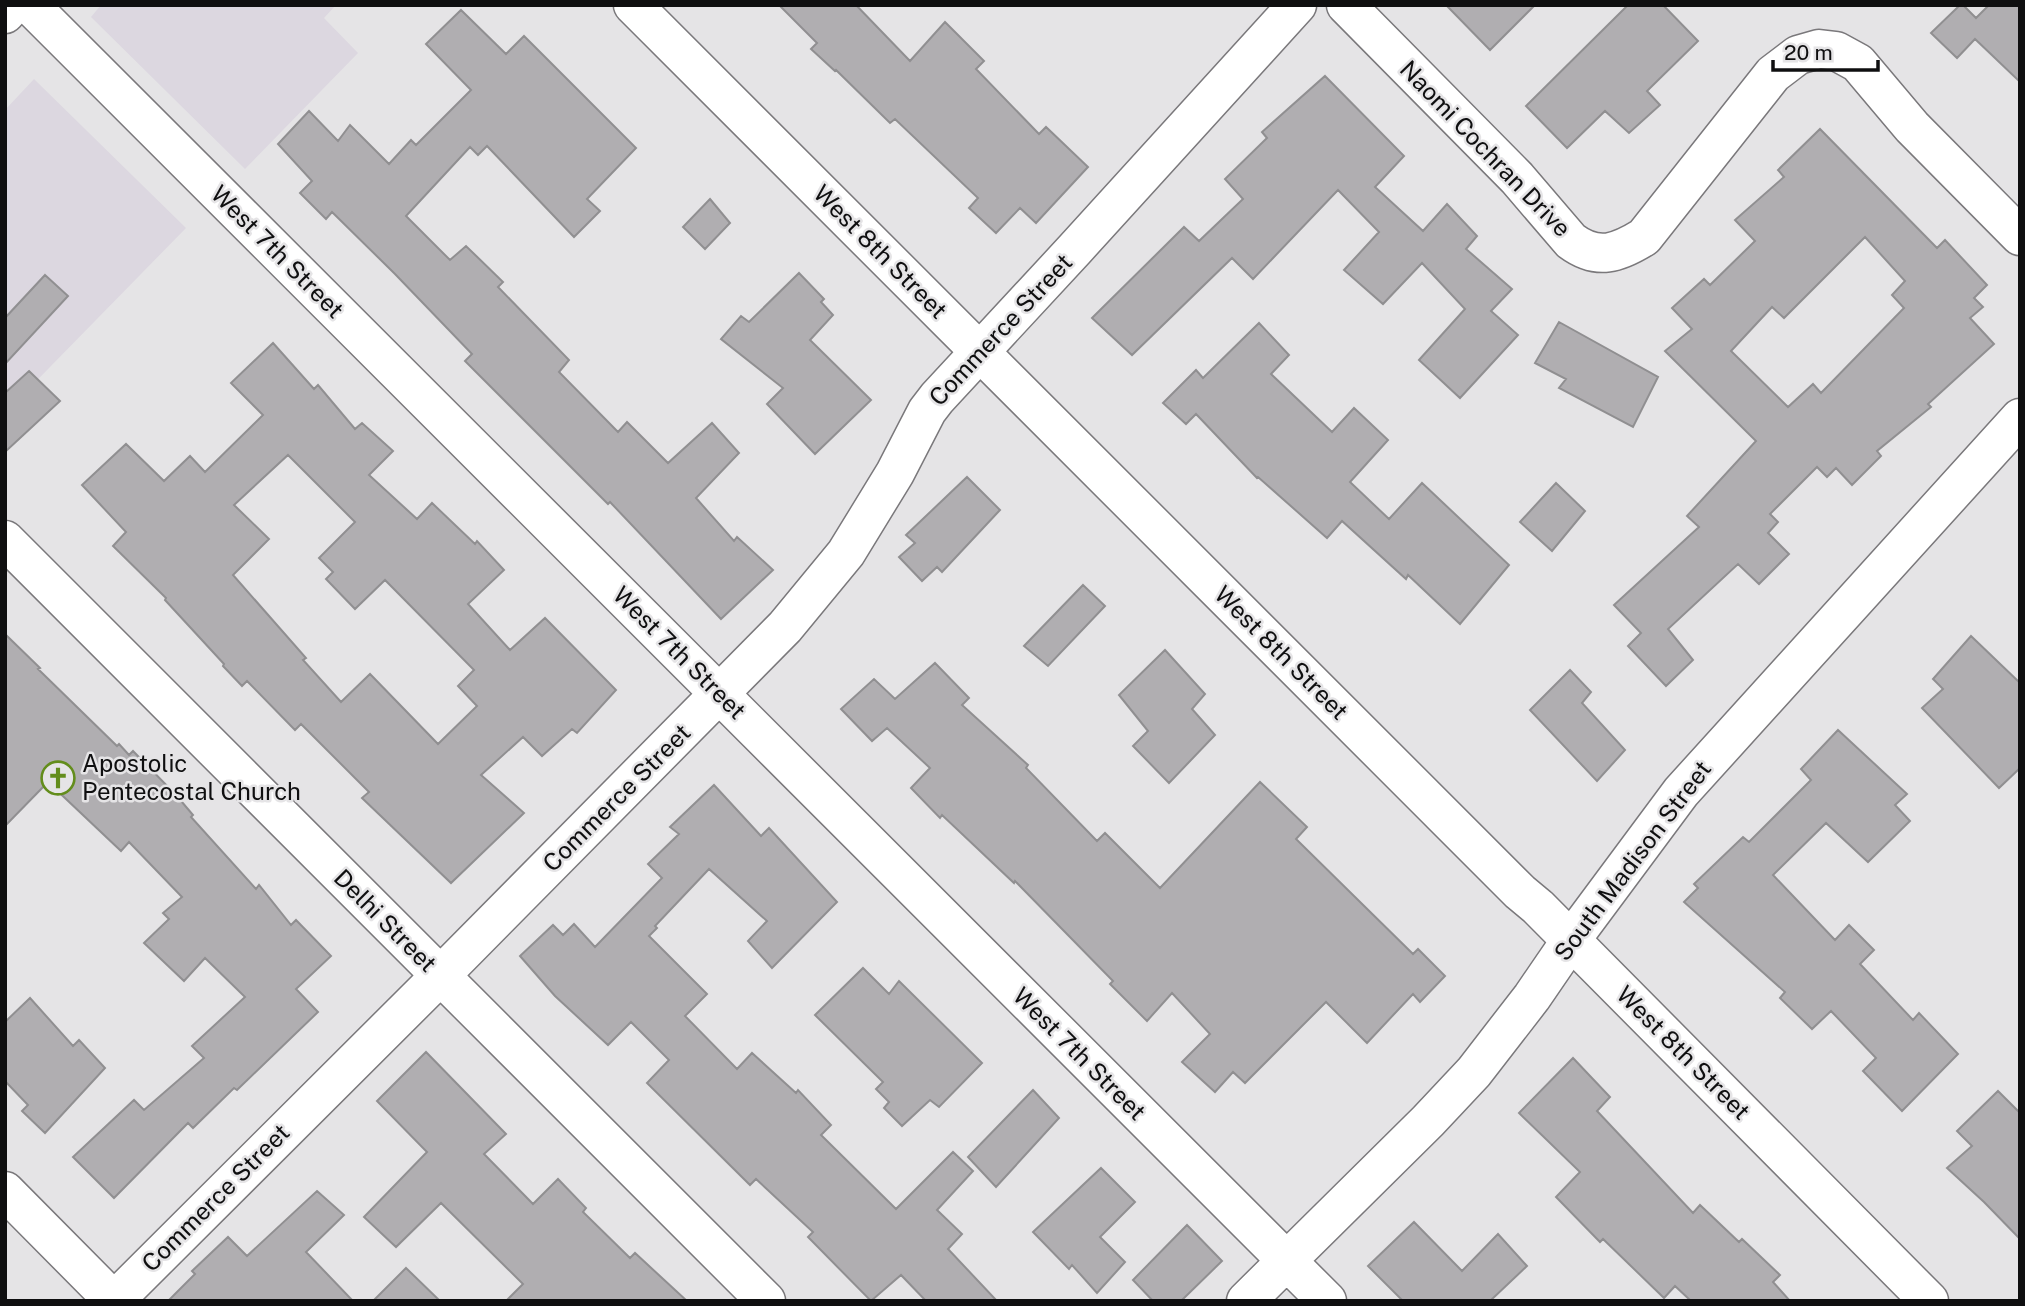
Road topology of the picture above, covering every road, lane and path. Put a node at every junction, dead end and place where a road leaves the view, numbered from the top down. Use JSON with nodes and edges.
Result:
{"nodes":[{"id":1,"x":13,"y":5,"type":"edge"},
{"id":2,"x":30,"y":5,"type":"edge"},
{"id":3,"x":633,"y":5,"type":"edge"},
{"id":4,"x":1297,"y":5,"type":"edge"},
{"id":5,"x":1346,"y":5,"type":"edge"},
{"id":6,"x":5,"y":14,"type":"edge"},
{"id":7,"x":2020,"y":236,"type":"edge"},
{"id":8,"x":979,"y":351,"type":"junction"},
{"id":9,"x":2020,"y":418,"type":"edge"},
{"id":10,"x":5,"y":540,"type":"edge"},
{"id":11,"x":720,"y":694,"type":"junction"},
{"id":12,"x":1571,"y":940,"type":"junction"},
{"id":13,"x":440,"y":975,"type":"junction"},
{"id":14,"x":5,"y":1191,"type":"edge"},
{"id":15,"x":1286,"y":1260,"type":"junction"},
{"id":16,"x":114,"y":1301,"type":"edge"},
{"id":17,"x":766,"y":1301,"type":"edge"},
{"id":18,"x":1246,"y":1301,"type":"edge"},
{"id":19,"x":1326,"y":1301,"type":"edge"},
{"id":20,"x":1929,"y":1301,"type":"edge"}],
"edges":[{"from":1,"to":6,"type":"street"},
{"from":2,"to":11,"type":"street","name":"West 7th Street"},
{"from":3,"to":8,"type":"street","name":"West 8th Street"},
{"from":4,"to":8,"type":"street","name":"Commerce Street"},
{"from":5,"to":7,"type":"street","name":"Naomi Cochran Drive"},
{"from":8,"to":11,"type":"street","name":"Commerce Street"},
{"from":8,"to":12,"type":"street","name":"West 8th Street"},
{"from":9,"to":12,"type":"street","name":"South Madison Street"},
{"from":10,"to":13,"type":"street","name":"Delhi Street"},
{"from":11,"to":13,"type":"street","name":"Commerce Street"},
{"from":11,"to":15,"type":"street","name":"West 7th Street"},
{"from":12,"to":15,"type":"street","name":"South Madison Street"},
{"from":12,"to":20,"type":"street","name":"West 8th Street"},
{"from":13,"to":16,"type":"street","name":"Commerce Street"},
{"from":13,"to":17,"type":"street","name":"Delhi Street"},
{"from":14,"to":16,"type":"street"},
{"from":15,"to":18,"type":"street","name":"South Madison Street"},
{"from":15,"to":19,"type":"street","name":"West 7th Street"}]}
